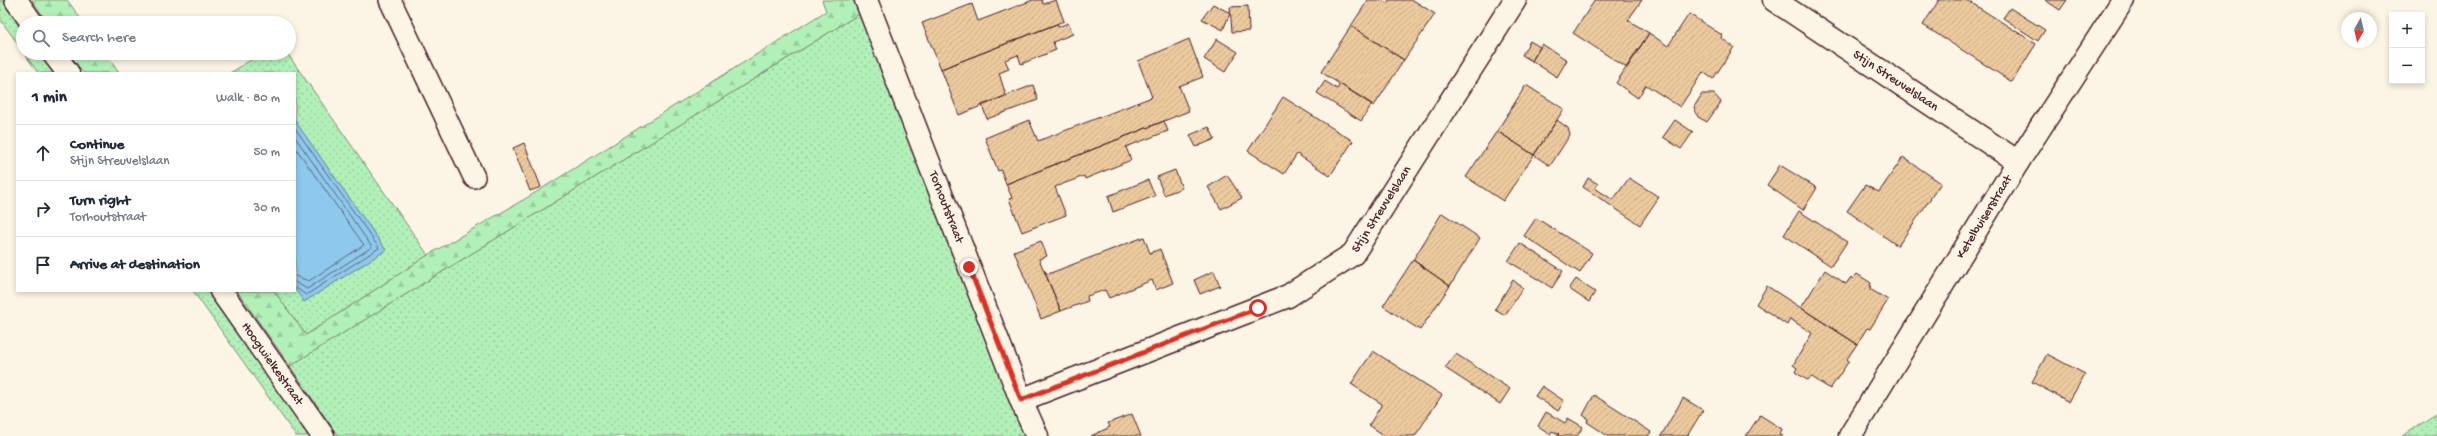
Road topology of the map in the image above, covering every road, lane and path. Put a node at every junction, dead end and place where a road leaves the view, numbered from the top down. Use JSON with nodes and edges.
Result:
{"nodes":[{"id":1,"x":16,"y":0,"type":"edge"},
{"id":2,"x":390,"y":0,"type":"edge"},
{"id":3,"x":866,"y":0,"type":"edge"},
{"id":4,"x":1515,"y":0,"type":"edge"},
{"id":5,"x":1774,"y":0,"type":"edge"},
{"id":6,"x":2123,"y":0,"type":"edge"},
{"id":7,"x":27,"y":16,"type":"edge"},
{"id":8,"x":59,"y":60,"type":"edge"},
{"id":9,"x":67,"y":72,"type":"edge"},
{"id":10,"x":2018,"y":162,"type":"junction"},
{"id":11,"x":474,"y":177,"type":"dead end"},
{"id":12,"x":222,"y":292,"type":"edge"},
{"id":13,"x":1021,"y":400,"type":"junction"},
{"id":14,"x":323,"y":436,"type":"edge"},
{"id":15,"x":1037,"y":436,"type":"edge"},
{"id":16,"x":1850,"y":436,"type":"edge"}],
"edges":[{"from":1,"to":7,"type":"street"},
{"from":2,"to":11,"type":"lane"},
{"from":3,"to":13,"type":"street","name":"Torhoutstraat"},
{"from":4,"to":13,"type":"street","name":"Stijn Streuvelslaan"},
{"from":5,"to":10,"type":"street","name":"Stijn Streuvelslaan"},
{"from":6,"to":10,"type":"street","name":"Ketelbuiserstraat"},
{"from":8,"to":9,"type":"street"},
{"from":10,"to":16,"type":"street","name":"Ketelbuiserstraat"},
{"from":12,"to":14,"type":"street","name":"Hoogwielkestraat"},
{"from":13,"to":15,"type":"street","name":"Torhoutstraat"}]}
